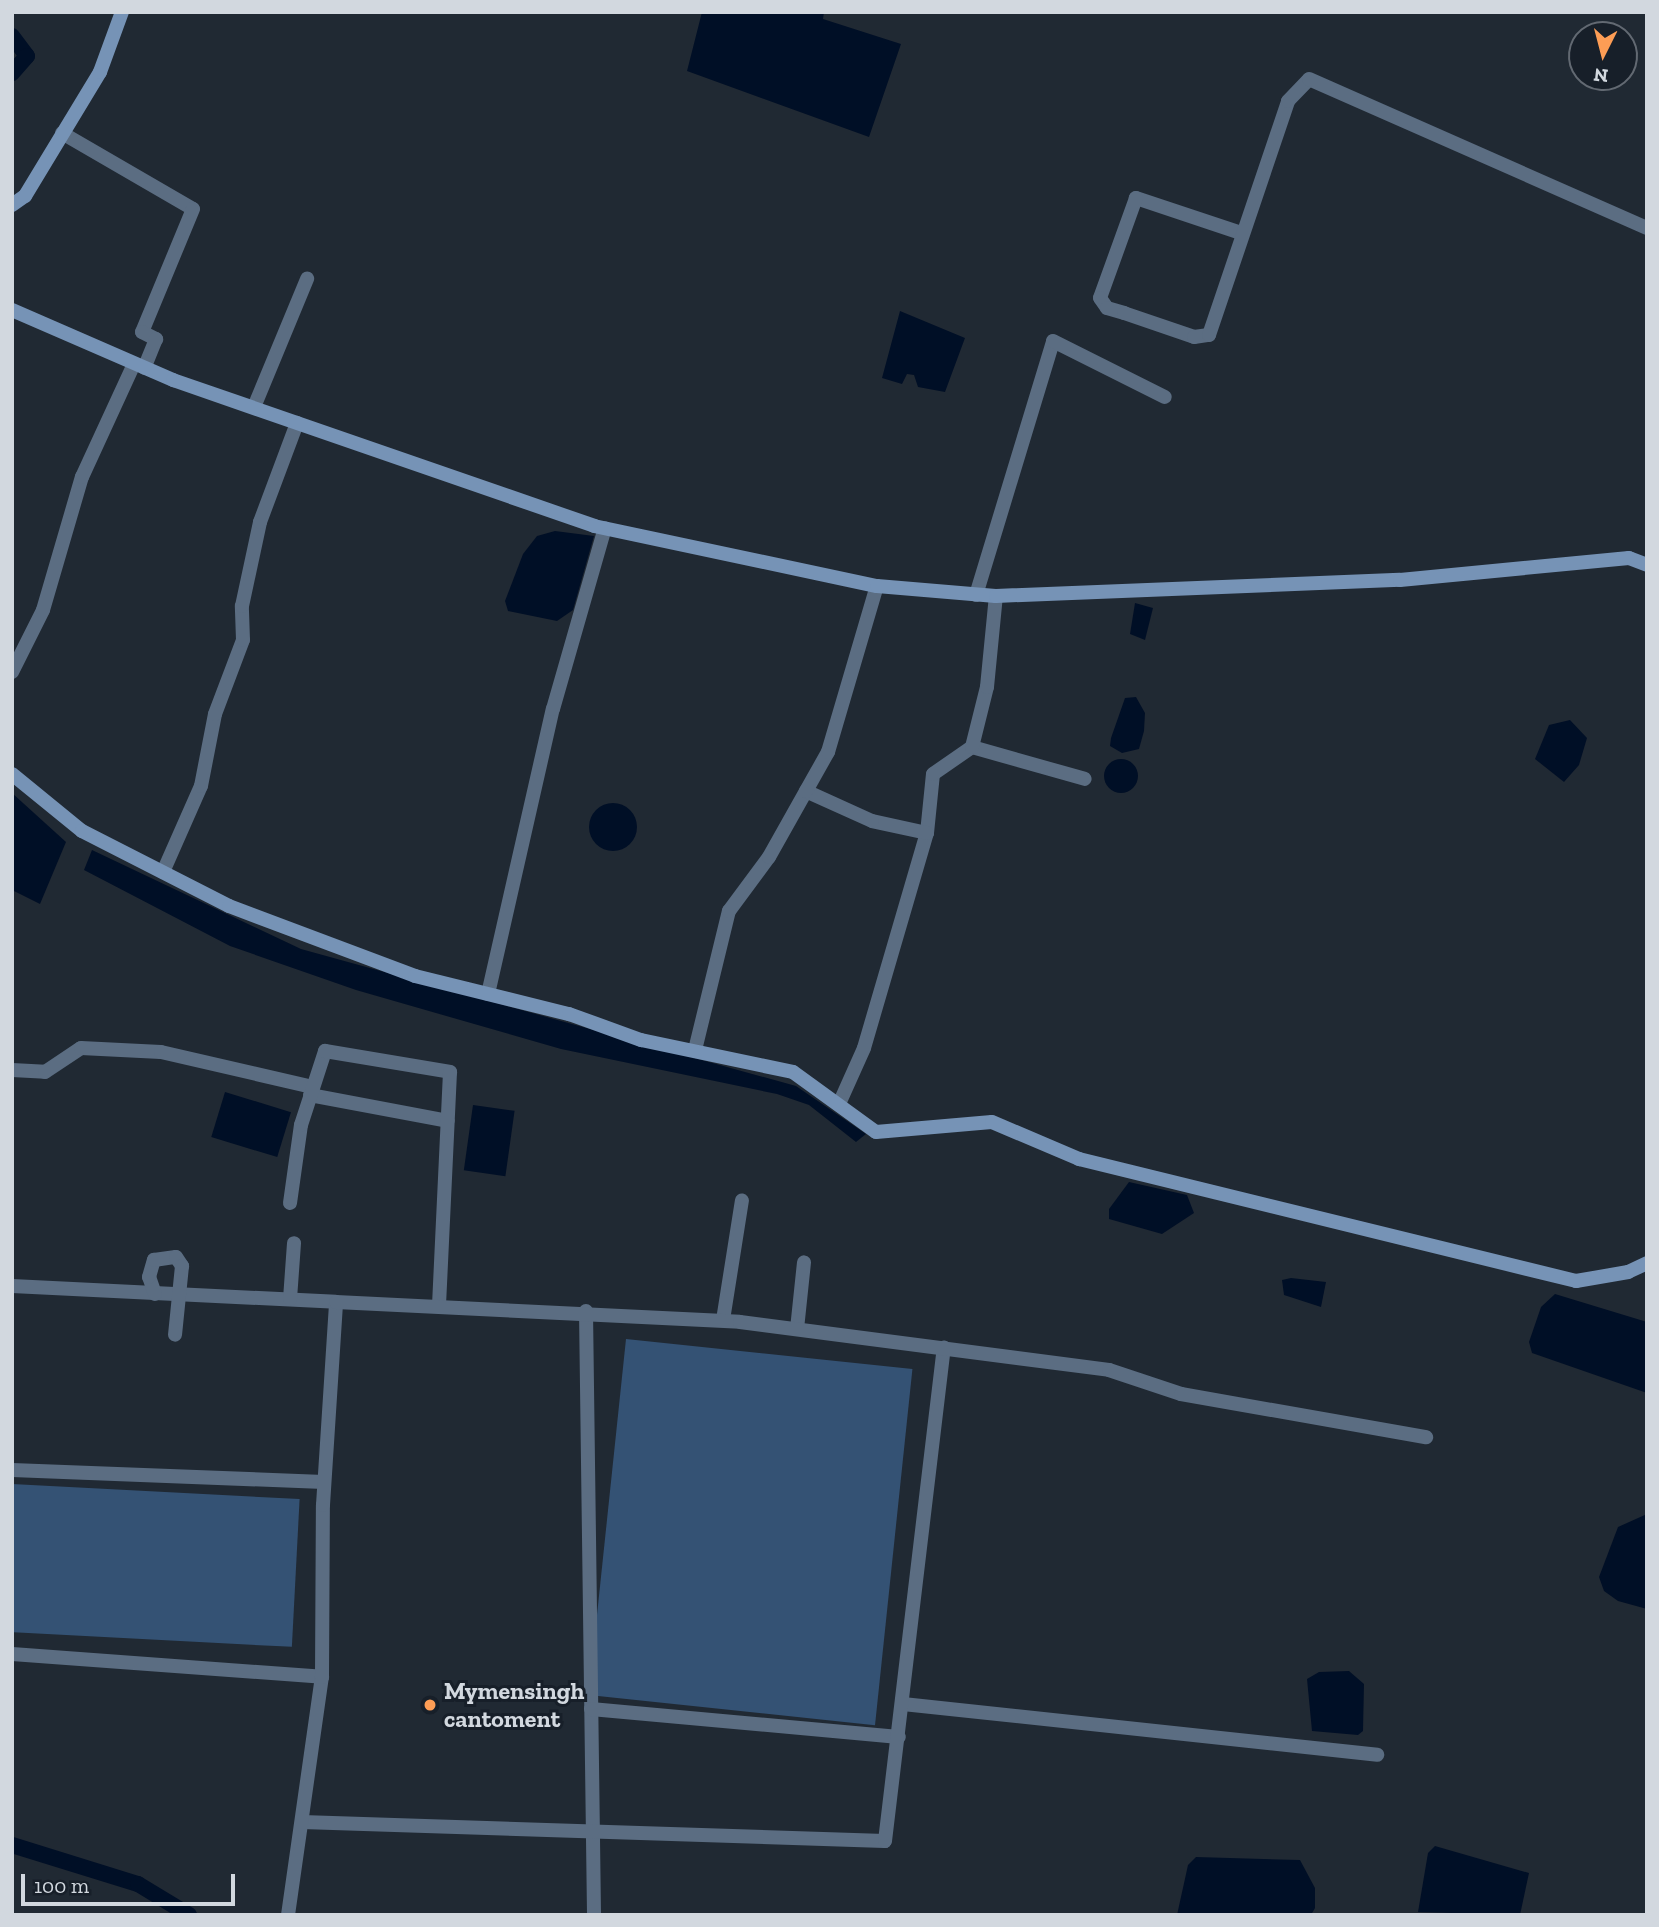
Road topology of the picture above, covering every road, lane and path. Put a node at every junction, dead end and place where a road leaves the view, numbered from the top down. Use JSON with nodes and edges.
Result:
{"nodes":[{"id":1,"x":122,"y":12,"type":"edge"},
{"id":2,"x":62,"y":133,"type":"junction"},
{"id":3,"x":12,"y":205,"type":"edge"},
{"id":4,"x":1647,"y":228,"type":"edge"},
{"id":5,"x":1241,"y":233,"type":"junction"},
{"id":6,"x":307,"y":279,"type":"dead end"},
{"id":7,"x":12,"y":310,"type":"edge"},
{"id":8,"x":139,"y":366,"type":"junction"},
{"id":9,"x":1165,"y":397,"type":"dead end"},
{"id":10,"x":254,"y":407,"type":"junction"},
{"id":11,"x":297,"y":423,"type":"junction"},
{"id":12,"x":606,"y":528,"type":"junction"},
{"id":13,"x":1647,"y":565,"type":"edge"},
{"id":14,"x":877,"y":586,"type":"junction"},
{"id":15,"x":976,"y":595,"type":"junction"},
{"id":16,"x":996,"y":596,"type":"junction"},
{"id":17,"x":12,"y":672,"type":"edge"},
{"id":18,"x":972,"y":747,"type":"junction"},
{"id":19,"x":12,"y":774,"type":"edge"},
{"id":20,"x":1085,"y":779,"type":"dead end"},
{"id":21,"x":806,"y":791,"type":"junction"},
{"id":22,"x":927,"y":833,"type":"junction"},
{"id":23,"x":163,"y":872,"type":"junction"},
{"id":24,"x":488,"y":994,"type":"junction"},
{"id":25,"x":695,"y":1050,"type":"junction"},
{"id":26,"x":12,"y":1070,"type":"edge"},
{"id":27,"x":312,"y":1091,"type":"junction"},
{"id":28,"x":839,"y":1104,"type":"junction"},
{"id":29,"x":448,"y":1121,"type":"junction"},
{"id":30,"x":742,"y":1200,"type":"dead end"},
{"id":31,"x":290,"y":1203,"type":"dead end"},
{"id":32,"x":294,"y":1243,"type":"dead end"},
{"id":33,"x":804,"y":1262,"type":"dead end"},
{"id":34,"x":1647,"y":1263,"type":"edge"},
{"id":35,"x":12,"y":1286,"type":"edge"},
{"id":36,"x":155,"y":1294,"type":"junction"},
{"id":37,"x":177,"y":1294,"type":"junction"},
{"id":38,"x":290,"y":1299,"type":"junction"},
{"id":39,"x":336,"y":1302,"type":"junction"},
{"id":40,"x":439,"y":1305,"type":"junction"},
{"id":41,"x":586,"y":1311,"type":"junction"},
{"id":42,"x":723,"y":1320,"type":"junction"},
{"id":43,"x":797,"y":1329,"type":"junction"},
{"id":44,"x":175,"y":1335,"type":"dead end"},
{"id":45,"x":944,"y":1348,"type":"junction"},
{"id":46,"x":1426,"y":1437,"type":"dead end"},
{"id":47,"x":12,"y":1470,"type":"edge"},
{"id":48,"x":324,"y":1482,"type":"junction"},
{"id":49,"x":12,"y":1654,"type":"edge"},
{"id":50,"x":322,"y":1677,"type":"junction"},
{"id":51,"x":903,"y":1704,"type":"junction"},
{"id":52,"x":591,"y":1709,"type":"junction"},
{"id":53,"x":899,"y":1737,"type":"junction"},
{"id":54,"x":1377,"y":1755,"type":"dead end"},
{"id":55,"x":302,"y":1822,"type":"junction"},
{"id":56,"x":593,"y":1828,"type":"junction"},
{"id":57,"x":288,"y":1915,"type":"edge"},
{"id":58,"x":594,"y":1915,"type":"edge"}],
"edges":[{"from":1,"to":2,"type":"street"},
{"from":2,"to":3,"type":"street"},
{"from":2,"to":8,"type":"street"},
{"from":4,"to":5,"type":"street"},
{"from":5,"to":5,"type":"street"},
{"from":6,"to":10,"type":"street"},
{"from":7,"to":8,"type":"street"},
{"from":8,"to":10,"type":"street"},
{"from":8,"to":17,"type":"street"},
{"from":9,"to":15,"type":"street"},
{"from":10,"to":11,"type":"street"},
{"from":11,"to":12,"type":"street"},
{"from":11,"to":23,"type":"street"},
{"from":12,"to":14,"type":"street"},
{"from":12,"to":24,"type":"street"},
{"from":13,"to":16,"type":"street"},
{"from":14,"to":15,"type":"street"},
{"from":14,"to":21,"type":"street"},
{"from":15,"to":16,"type":"street"},
{"from":16,"to":18,"type":"street"},
{"from":18,"to":20,"type":"street"},
{"from":18,"to":22,"type":"street"},
{"from":19,"to":23,"type":"street"},
{"from":21,"to":22,"type":"street"},
{"from":21,"to":25,"type":"street"},
{"from":22,"to":28,"type":"street"},
{"from":23,"to":24,"type":"street"},
{"from":24,"to":25,"type":"street"},
{"from":25,"to":28,"type":"street"},
{"from":26,"to":27,"type":"street"},
{"from":27,"to":29,"type":"street"},
{"from":27,"to":29,"type":"street"},
{"from":27,"to":31,"type":"street"},
{"from":28,"to":34,"type":"street"},
{"from":29,"to":40,"type":"street"},
{"from":30,"to":42,"type":"street"},
{"from":32,"to":38,"type":"street"},
{"from":33,"to":43,"type":"street"},
{"from":35,"to":36,"type":"street"},
{"from":36,"to":37,"type":"street"},
{"from":36,"to":37,"type":"street"},
{"from":37,"to":38,"type":"street"},
{"from":37,"to":44,"type":"street"},
{"from":38,"to":39,"type":"street"},
{"from":39,"to":40,"type":"street"},
{"from":39,"to":48,"type":"street"},
{"from":40,"to":41,"type":"street"},
{"from":41,"to":42,"type":"street"},
{"from":41,"to":52,"type":"street"},
{"from":42,"to":43,"type":"street"},
{"from":43,"to":45,"type":"street"},
{"from":45,"to":46,"type":"street"},
{"from":45,"to":51,"type":"street"},
{"from":47,"to":48,"type":"street"},
{"from":48,"to":50,"type":"street"},
{"from":49,"to":50,"type":"street"},
{"from":50,"to":55,"type":"street"},
{"from":51,"to":53,"type":"street"},
{"from":51,"to":54,"type":"street"},
{"from":52,"to":53,"type":"street"},
{"from":52,"to":56,"type":"street"},
{"from":53,"to":56,"type":"street"},
{"from":55,"to":56,"type":"street"},
{"from":55,"to":57,"type":"street"},
{"from":56,"to":58,"type":"street"}]}
